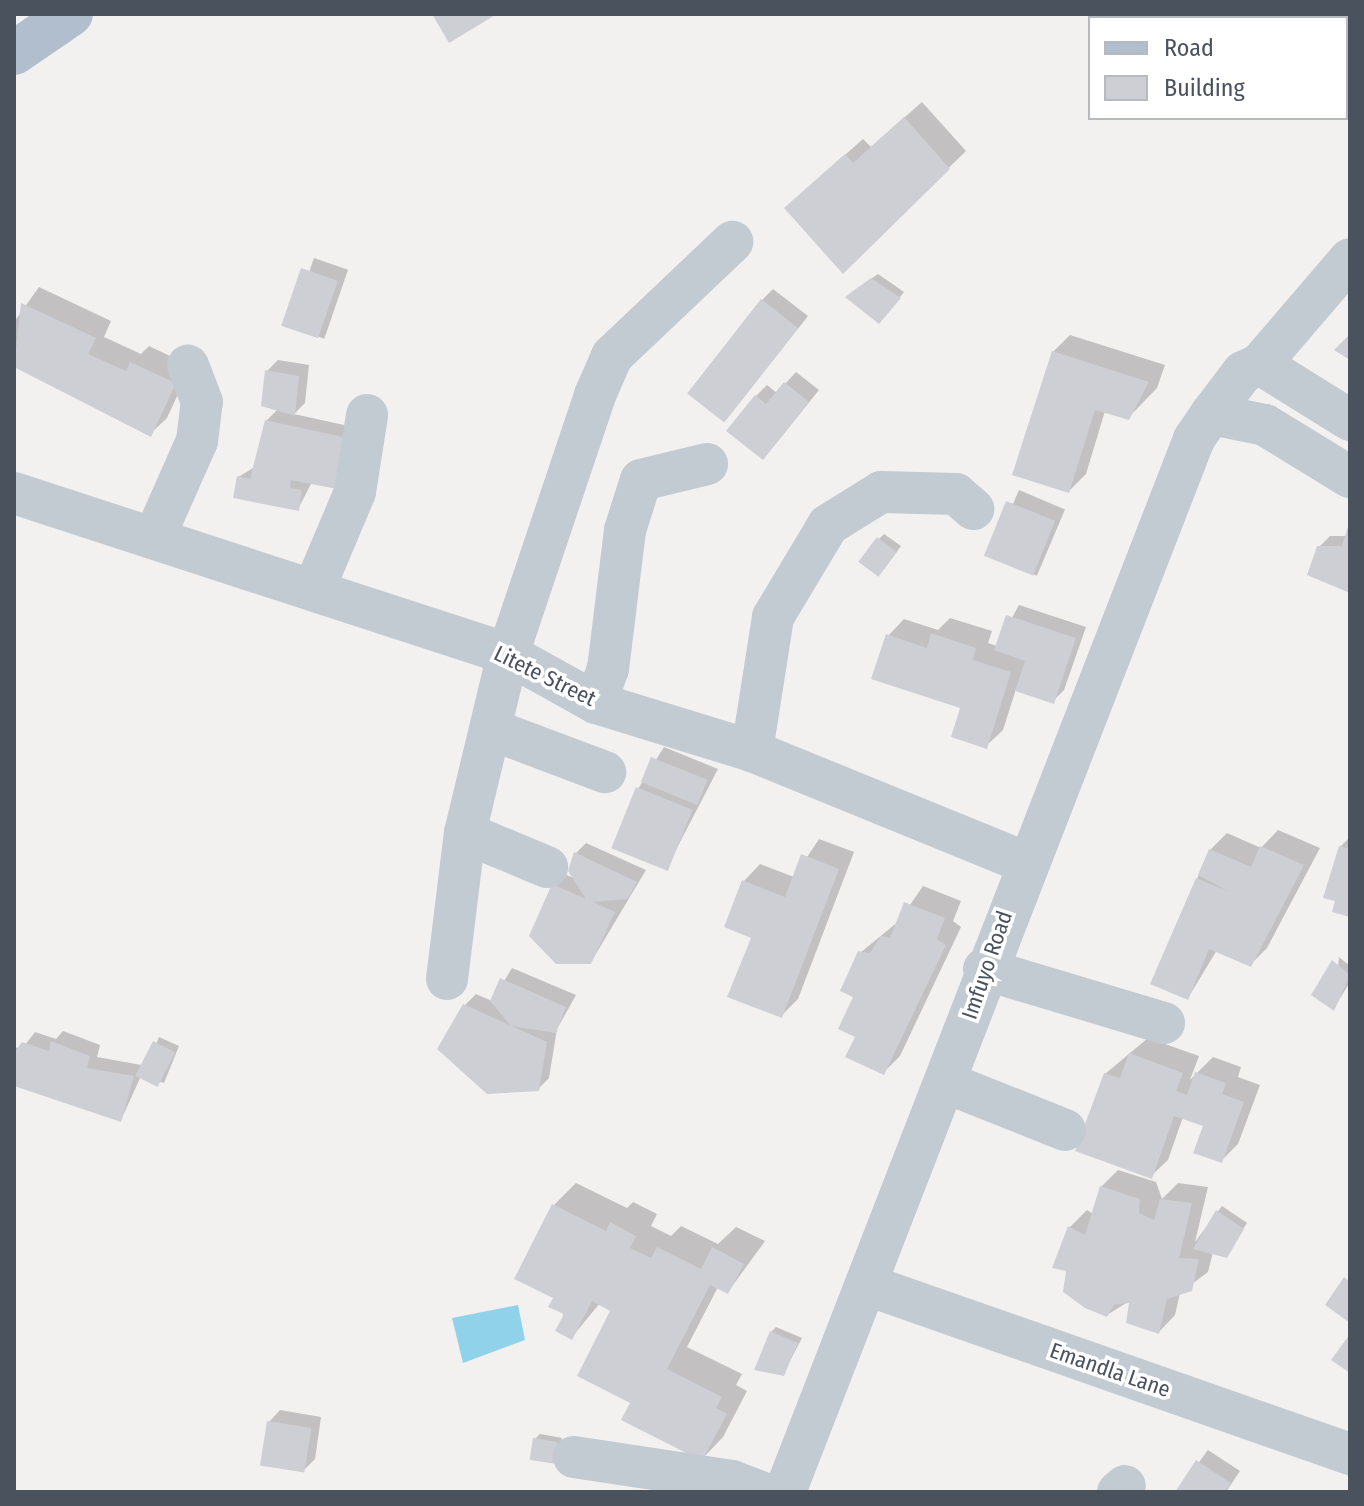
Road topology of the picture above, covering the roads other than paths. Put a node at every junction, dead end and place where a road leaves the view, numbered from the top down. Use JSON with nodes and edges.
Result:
{"nodes":[{"id":1,"x":732,"y":242,"type":"dead end"},
{"id":2,"x":1350,"y":259,"type":"edge"},
{"id":3,"x":1260,"y":364,"type":"junction"},
{"id":4,"x":188,"y":366,"type":"dead end"},
{"id":5,"x":367,"y":415,"type":"dead end"},
{"id":6,"x":1350,"y":420,"type":"edge"},
{"id":7,"x":1202,"y":427,"type":"junction"},
{"id":8,"x":707,"y":464,"type":"dead end"},
{"id":9,"x":1350,"y":477,"type":"edge"},
{"id":10,"x":14,"y":493,"type":"edge"},
{"id":11,"x":973,"y":509,"type":"dead end"},
{"id":12,"x":154,"y":538,"type":"junction"},
{"id":13,"x":314,"y":589,"type":"junction"},
{"id":14,"x":508,"y":654,"type":"junction"},
{"id":15,"x":596,"y":703,"type":"junction"},
{"id":16,"x":493,"y":730,"type":"junction"},
{"id":17,"x":752,"y":751,"type":"junction"},
{"id":18,"x":605,"y":772,"type":"dead end"},
{"id":19,"x":465,"y":833,"type":"junction"},
{"id":20,"x":1024,"y":862,"type":"junction"},
{"id":21,"x":547,"y":867,"type":"dead end"},
{"id":22,"x":984,"y":969,"type":"junction"},
{"id":23,"x":447,"y":979,"type":"dead end"},
{"id":24,"x":1164,"y":1023,"type":"dead end"},
{"id":25,"x":947,"y":1083,"type":"junction"},
{"id":26,"x":1065,"y":1130,"type":"dead end"},
{"id":27,"x":870,"y":1286,"type":"junction"},
{"id":28,"x":1350,"y":1454,"type":"edge"},
{"id":29,"x":574,"y":1457,"type":"dead end"},
{"id":30,"x":761,"y":1492,"type":"edge"},
{"id":31,"x":785,"y":1492,"type":"edge"}],
"edges":[{"from":1,"to":14,"type":"street"},
{"from":2,"to":3,"type":"street","name":"Imfuyo Road"},
{"from":3,"to":6,"type":"street"},
{"from":3,"to":7,"type":"street","name":"Imfuyo Road"},
{"from":4,"to":12,"type":"street"},
{"from":5,"to":13,"type":"street"},
{"from":7,"to":9,"type":"street"},
{"from":7,"to":20,"type":"street","name":"Imfuyo Road"},
{"from":8,"to":15,"type":"street"},
{"from":10,"to":12,"type":"street","name":"Litete Street"},
{"from":11,"to":17,"type":"street"},
{"from":12,"to":13,"type":"street","name":"Litete Street"},
{"from":13,"to":14,"type":"street","name":"Litete Street"},
{"from":14,"to":15,"type":"street","name":"Litete Street"},
{"from":14,"to":16,"type":"street"},
{"from":15,"to":17,"type":"street","name":"Litete Street"},
{"from":16,"to":18,"type":"street"},
{"from":16,"to":19,"type":"street"},
{"from":17,"to":20,"type":"street","name":"Litete Street"},
{"from":19,"to":21,"type":"street"},
{"from":19,"to":23,"type":"street"},
{"from":20,"to":22,"type":"street","name":"Imfuyo Road"},
{"from":22,"to":24,"type":"street"},
{"from":22,"to":25,"type":"street","name":"Imfuyo Road"},
{"from":25,"to":26,"type":"street"},
{"from":25,"to":27,"type":"street","name":"Imfuyo Road"},
{"from":27,"to":28,"type":"street","name":"Emandla Lane"},
{"from":27,"to":31,"type":"street","name":"Imfuyo Road"},
{"from":29,"to":30,"type":"street"}]}
